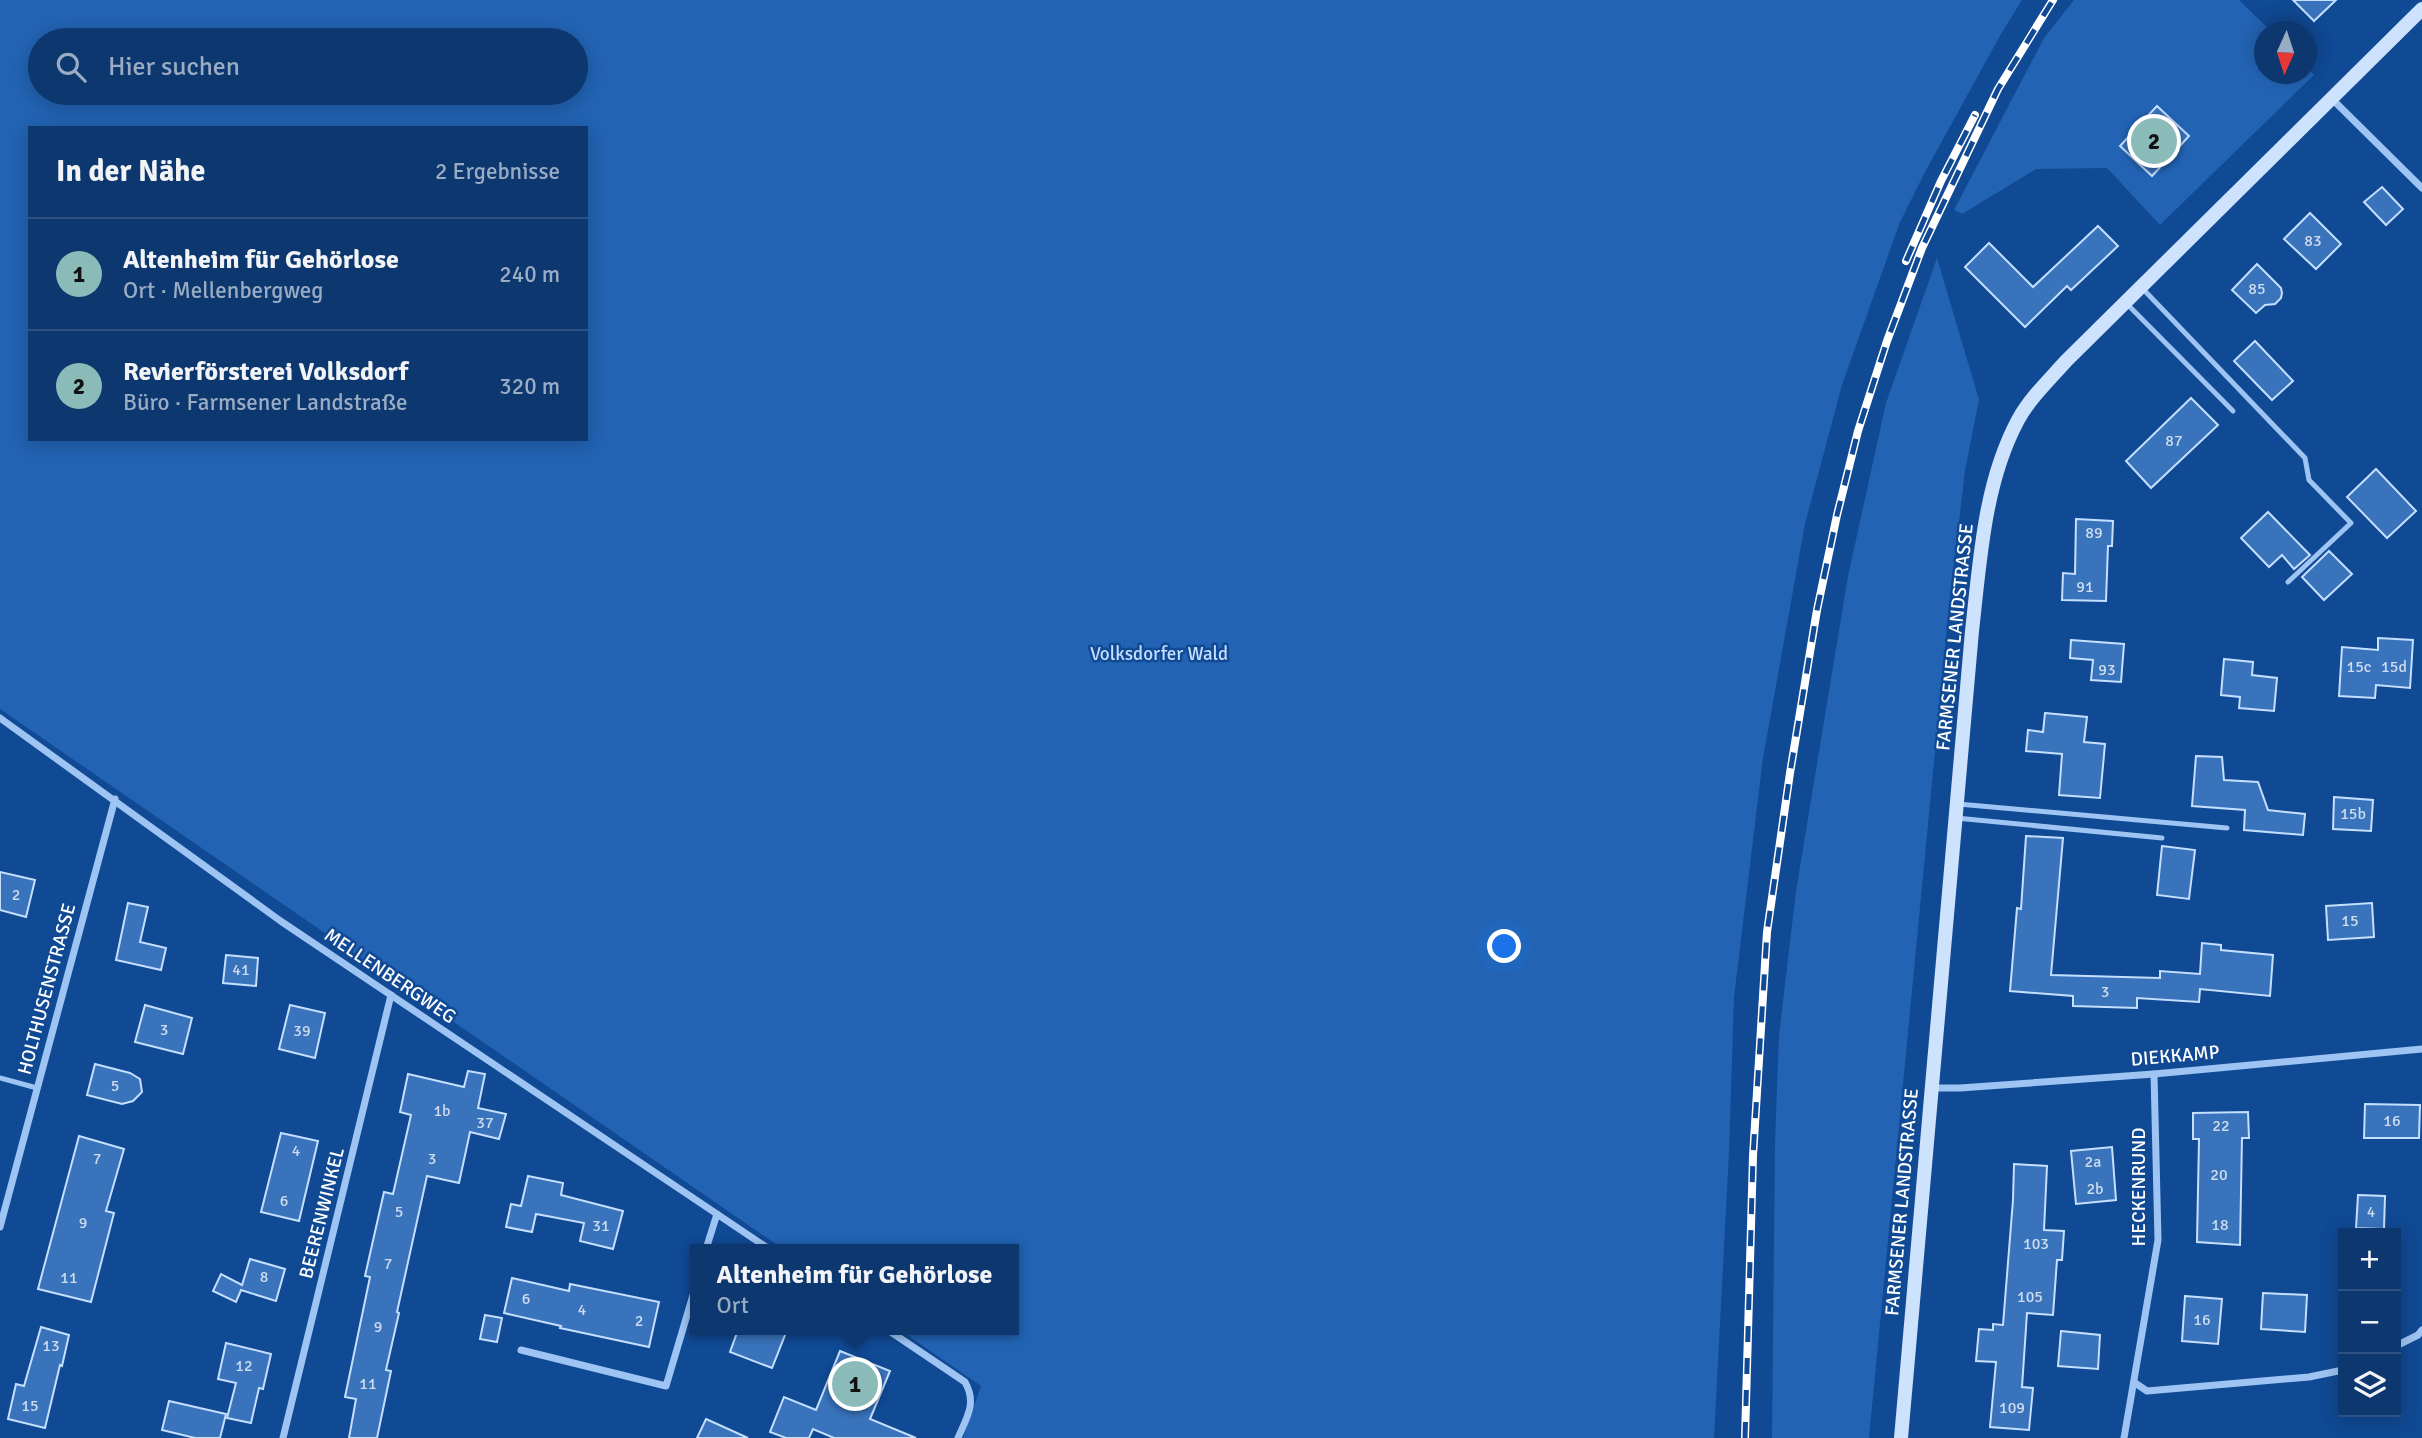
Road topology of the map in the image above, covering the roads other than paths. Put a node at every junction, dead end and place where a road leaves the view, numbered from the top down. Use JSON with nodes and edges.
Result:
{"nodes":[{"id":1,"x":2422,"y":9,"type":"edge"},
{"id":2,"x":2331,"y":98,"type":"junction"},
{"id":3,"x":2422,"y":188,"type":"edge"},
{"id":4,"x":2140,"y":286,"type":"junction"},
{"id":5,"x":2124,"y":302,"type":"junction"},
{"id":6,"x":2233,"y":411,"type":"dead end"},
{"id":7,"x":2288,"y":582,"type":"dead end"},
{"id":8,"x":0,"y":718,"type":"edge"},
{"id":9,"x":115,"y":799,"type":"junction"},
{"id":10,"x":1956,"y":811,"type":"junction"},
{"id":11,"x":2227,"y":828,"type":"dead end"},
{"id":12,"x":2162,"y":838,"type":"dead end"},
{"id":13,"x":391,"y":995,"type":"junction"},
{"id":14,"x":2422,"y":1049,"type":"edge"},
{"id":15,"x":2154,"y":1074,"type":"junction"},
{"id":16,"x":0,"y":1078,"type":"edge"},
{"id":17,"x":37,"y":1088,"type":"junction"},
{"id":18,"x":1931,"y":1088,"type":"junction"},
{"id":19,"x":717,"y":1214,"type":"junction"},
{"id":20,"x":0,"y":1227,"type":"edge"},
{"id":21,"x":708,"y":1244,"type":"edge"},
{"id":22,"x":762,"y":1244,"type":"edge"},
{"id":23,"x":690,"y":1305,"type":"edge"},
{"id":24,"x":2422,"y":1330,"type":"edge"},
{"id":25,"x":895,"y":1335,"type":"edge"},
{"id":26,"x":2401,"y":1344,"type":"edge"},
{"id":27,"x":521,"y":1350,"type":"dead end"},
{"id":28,"x":2338,"y":1371,"type":"edge"},
{"id":29,"x":2135,"y":1383,"type":"junction"},
{"id":30,"x":283,"y":1438,"type":"edge"},
{"id":31,"x":958,"y":1438,"type":"edge"},
{"id":32,"x":1901,"y":1438,"type":"edge"},
{"id":33,"x":2124,"y":1438,"type":"edge"}],
"edges":[{"from":1,"to":2,"type":"main road","name":"FARMSENER LANDSTRASSE"},
{"from":2,"to":3,"type":"street"},
{"from":2,"to":4,"type":"main road","name":"FARMSENER LANDSTRASSE"},
{"from":4,"to":5,"type":"main road","name":"FARMSENER LANDSTRASSE"},
{"from":4,"to":7,"type":"lane"},
{"from":5,"to":6,"type":"lane"},
{"from":5,"to":10,"type":"main road","name":"FARMSENER LANDSTRASSE"},
{"from":8,"to":9,"type":"street","name":"MELLENBERGWEG"},
{"from":9,"to":13,"type":"street","name":"MELLENBERGWEG"},
{"from":9,"to":17,"type":"street","name":"HOLTHUSENSTRASSE"},
{"from":10,"to":11,"type":"lane"},
{"from":10,"to":12,"type":"lane"},
{"from":10,"to":18,"type":"main road","name":"FARMSENER LANDSTRASSE"},
{"from":13,"to":19,"type":"street","name":"MELLENBERGWEG"},
{"from":13,"to":30,"type":"street","name":"BEERENWINKEL"},
{"from":14,"to":15,"type":"street","name":"DIEKKAMP"},
{"from":15,"to":18,"type":"street","name":"DIEKKAMP"},
{"from":15,"to":29,"type":"street","name":"HECKENRUND"},
{"from":16,"to":17,"type":"lane"},
{"from":17,"to":20,"type":"street","name":"HOLTHUSENSTRASSE"},
{"from":18,"to":32,"type":"main road","name":"FARMSENER LANDSTRASSE"},
{"from":19,"to":21,"type":"street"},
{"from":19,"to":22,"type":"street","name":"MELLENBERGWEG"},
{"from":23,"to":27,"type":"street"},
{"from":24,"to":26,"type":"street"},
{"from":25,"to":31,"type":"street"},
{"from":28,"to":29,"type":"street"},
{"from":29,"to":33,"type":"street","name":"HECKENRUND"}]}
